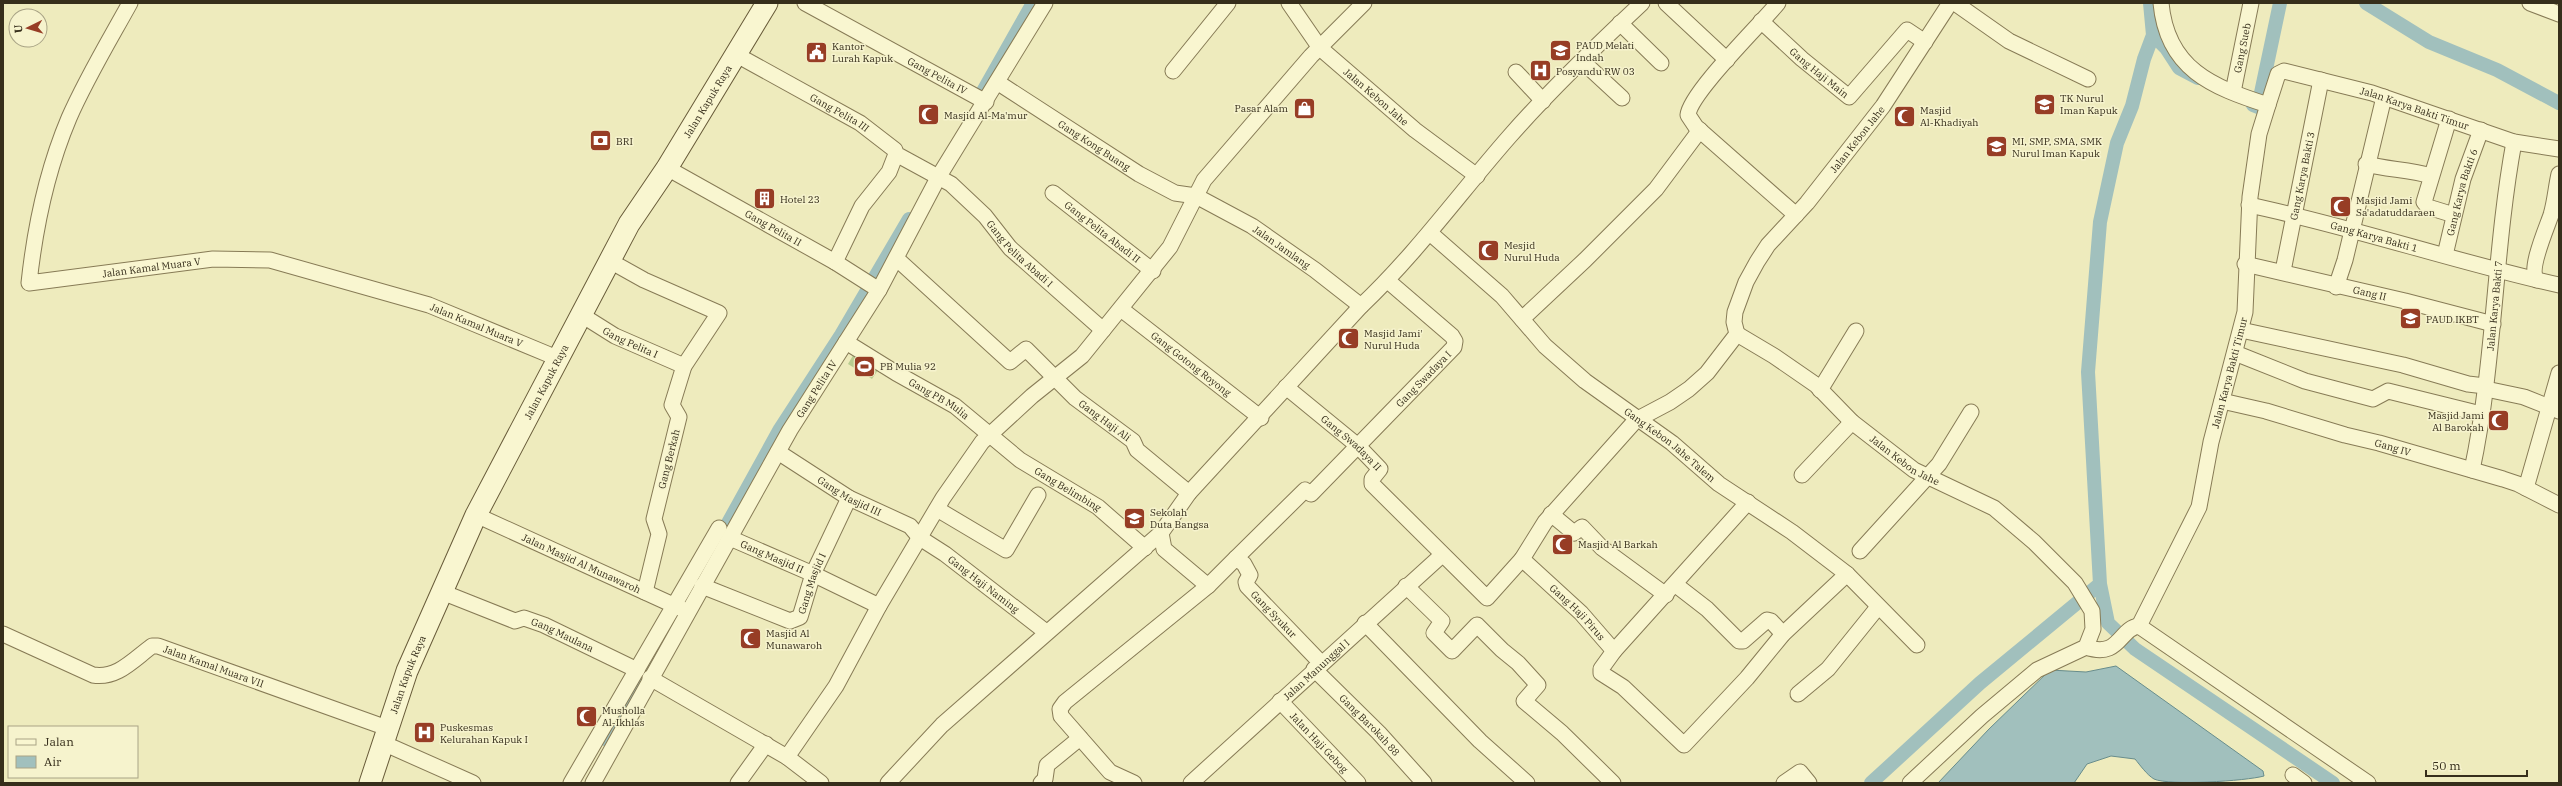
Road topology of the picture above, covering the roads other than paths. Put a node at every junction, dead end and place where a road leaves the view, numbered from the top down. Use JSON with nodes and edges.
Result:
{"nodes":[{"id":1,"x":130,"y":3,"type":"edge"},
{"id":2,"x":766,"y":3,"type":"edge"},
{"id":3,"x":805,"y":3,"type":"edge"},
{"id":4,"x":1045,"y":3,"type":"edge"},
{"id":5,"x":1228,"y":3,"type":"edge"},
{"id":6,"x":1289,"y":3,"type":"edge"},
{"id":7,"x":1364,"y":3,"type":"edge"},
{"id":8,"x":1642,"y":3,"type":"edge"},
{"id":9,"x":1666,"y":3,"type":"edge"},
{"id":10,"x":1778,"y":3,"type":"edge"},
{"id":11,"x":1950,"y":3,"type":"edge"},
{"id":12,"x":1955,"y":3,"type":"edge"},
{"id":13,"x":2161,"y":3,"type":"edge"},
{"id":14,"x":2251,"y":3,"type":"edge"},
{"id":15,"x":2530,"y":3,"type":"edge"},
{"id":16,"x":2559,"y":14,"type":"edge"},
{"id":17,"x":1761,"y":21,"type":"junction"},
{"id":18,"x":1620,"y":23,"type":"junction"},
{"id":19,"x":1925,"y":42,"type":"junction"},
{"id":20,"x":1320,"y":48,"type":"junction"},
{"id":21,"x":735,"y":54,"type":"junction"},
{"id":22,"x":1727,"y":60,"type":"junction"},
{"id":23,"x":1582,"y":61,"type":"junction"},
{"id":24,"x":1661,"y":63,"type":"dead end"},
{"id":25,"x":1174,"y":71,"type":"dead end"},
{"id":26,"x":1516,"y":72,"type":"dead end"},
{"id":27,"x":2088,"y":79,"type":"dead end"},
{"id":28,"x":2322,"y":80,"type":"junction"},
{"id":29,"x":997,"y":82,"type":"junction"},
{"id":30,"x":2233,"y":92,"type":"junction"},
{"id":31,"x":2384,"y":97,"type":"junction"},
{"id":32,"x":1622,"y":98,"type":"dead end"},
{"id":33,"x":984,"y":101,"type":"junction"},
{"id":34,"x":1543,"y":101,"type":"junction"},
{"id":35,"x":2261,"y":103,"type":"junction"},
{"id":36,"x":2449,"y":119,"type":"junction"},
{"id":37,"x":1700,"y":130,"type":"junction"},
{"id":38,"x":2481,"y":130,"type":"junction"},
{"id":39,"x":2514,"y":142,"type":"junction"},
{"id":40,"x":2559,"y":149,"type":"edge"},
{"id":41,"x":896,"y":154,"type":"junction"},
{"id":42,"x":2366,"y":164,"type":"junction"},
{"id":43,"x":667,"y":168,"type":"junction"},
{"id":44,"x":936,"y":174,"type":"junction"},
{"id":45,"x":2559,"y":174,"type":"edge"},
{"id":46,"x":1477,"y":176,"type":"junction"},
{"id":47,"x":2431,"y":176,"type":"junction"},
{"id":48,"x":1052,"y":193,"type":"dead end"},
{"id":49,"x":1196,"y":196,"type":"junction"},
{"id":50,"x":2249,"y":205,"type":"junction"},
{"id":51,"x":1796,"y":215,"type":"junction"},
{"id":52,"x":2295,"y":215,"type":"junction"},
{"id":53,"x":2454,"y":215,"type":"junction"},
{"id":54,"x":2353,"y":229,"type":"junction"},
{"id":55,"x":1430,"y":233,"type":"junction"},
{"id":56,"x":2445,"y":256,"type":"junction"},
{"id":57,"x":896,"y":259,"type":"junction"},
{"id":58,"x":610,"y":261,"type":"junction"},
{"id":59,"x":835,"y":262,"type":"junction"},
{"id":60,"x":2245,"y":264,"type":"junction"},
{"id":61,"x":1153,"y":271,"type":"junction"},
{"id":62,"x":2283,"y":272,"type":"junction"},
{"id":63,"x":2499,"y":272,"type":"junction"},
{"id":64,"x":2537,"y":280,"type":"junction"},
{"id":65,"x":1388,"y":281,"type":"junction"},
{"id":66,"x":2559,"y":285,"type":"edge"},
{"id":67,"x":873,"y":286,"type":"junction"},
{"id":68,"x":2336,"y":287,"type":"junction"},
{"id":69,"x":1361,"y":306,"type":"junction"},
{"id":70,"x":1121,"y":309,"type":"junction"},
{"id":71,"x":580,"y":314,"type":"junction"},
{"id":72,"x":1522,"y":319,"type":"junction"},
{"id":73,"x":2493,"y":324,"type":"junction"},
{"id":74,"x":1103,"y":330,"type":"junction"},
{"id":75,"x":2241,"y":330,"type":"junction"},
{"id":76,"x":1856,"y":331,"type":"dead end"},
{"id":77,"x":1737,"y":334,"type":"junction"},
{"id":78,"x":846,"y":342,"type":"junction"},
{"id":79,"x":2235,"y":353,"type":"junction"},
{"id":80,"x":557,"y":358,"type":"junction"},
{"id":81,"x":684,"y":366,"type":"junction"},
{"id":82,"x":2559,"y":373,"type":"edge"},
{"id":83,"x":1054,"y":379,"type":"junction"},
{"id":84,"x":1286,"y":387,"type":"junction"},
{"id":85,"x":2485,"y":388,"type":"junction"},
{"id":86,"x":1820,"y":390,"type":"junction"},
{"id":87,"x":2222,"y":401,"type":"junction"},
{"id":88,"x":2554,"y":408,"type":"edge"},
{"id":89,"x":1971,"y":412,"type":"dead end"},
{"id":90,"x":2481,"y":414,"type":"junction"},
{"id":91,"x":1261,"y":418,"type":"junction"},
{"id":92,"x":1636,"y":420,"type":"junction"},
{"id":93,"x":1852,"y":422,"type":"junction"},
{"id":94,"x":989,"y":435,"type":"junction"},
{"id":95,"x":1358,"y":446,"type":"junction"},
{"id":96,"x":778,"y":452,"type":"junction"},
{"id":97,"x":2472,"y":470,"type":"junction"},
{"id":98,"x":1802,"y":475,"type":"dead end"},
{"id":99,"x":1928,"y":476,"type":"junction"},
{"id":100,"x":2526,"y":488,"type":"junction"},
{"id":101,"x":1189,"y":493,"type":"junction"},
{"id":102,"x":1038,"y":495,"type":"dead end"},
{"id":103,"x":849,"y":498,"type":"junction"},
{"id":104,"x":1748,"y":502,"type":"junction"},
{"id":105,"x":2559,"y":505,"type":"edge"},
{"id":106,"x":937,"y":509,"type":"junction"},
{"id":107,"x":1551,"y":514,"type":"junction"},
{"id":108,"x":476,"y":515,"type":"junction"},
{"id":109,"x":725,"y":533,"type":"junction"},
{"id":110,"x":1161,"y":533,"type":"junction"},
{"id":111,"x":920,"y":538,"type":"junction"},
{"id":112,"x":1145,"y":548,"type":"junction"},
{"id":113,"x":1860,"y":551,"type":"dead end"},
{"id":114,"x":1442,"y":555,"type":"junction"},
{"id":115,"x":1236,"y":558,"type":"junction"},
{"id":116,"x":1522,"y":559,"type":"junction"},
{"id":117,"x":813,"y":574,"type":"junction"},
{"id":118,"x":1846,"y":574,"type":"junction"},
{"id":119,"x":702,"y":586,"type":"junction"},
{"id":120,"x":1208,"y":586,"type":"junction"},
{"id":121,"x":1406,"y":586,"type":"junction"},
{"id":122,"x":1671,"y":590,"type":"junction"},
{"id":123,"x":442,"y":592,"type":"junction"},
{"id":124,"x":645,"y":592,"type":"junction"},
{"id":125,"x":879,"y":606,"type":"junction"},
{"id":126,"x":1878,"y":607,"type":"junction"},
{"id":127,"x":681,"y":609,"type":"junction"},
{"id":128,"x":1365,"y":623,"type":"junction"},
{"id":129,"x":2134,"y":628,"type":"junction"},
{"id":130,"x":1046,"y":632,"type":"junction"},
{"id":131,"x":3,"y":634,"type":"edge"},
{"id":132,"x":1784,"y":634,"type":"junction"},
{"id":133,"x":1917,"y":645,"type":"dead end"},
{"id":134,"x":2086,"y":647,"type":"junction"},
{"id":135,"x":1614,"y":651,"type":"junction"},
{"id":136,"x":1317,"y":666,"type":"junction"},
{"id":137,"x":641,"y":672,"type":"junction"},
{"id":138,"x":1798,"y":694,"type":"dead end"},
{"id":139,"x":1280,"y":701,"type":"junction"},
{"id":140,"x":385,"y":735,"type":"junction"},
{"id":141,"x":1080,"y":738,"type":"junction"},
{"id":142,"x":766,"y":744,"type":"junction"},
{"id":143,"x":787,"y":757,"type":"junction"},
{"id":144,"x":592,"y":765,"type":"junction"},
{"id":145,"x":370,"y":783,"type":"edge"},
{"id":146,"x":473,"y":783,"type":"edge"},
{"id":147,"x":571,"y":783,"type":"edge"},
{"id":148,"x":593,"y":783,"type":"edge"},
{"id":149,"x":738,"y":783,"type":"edge"},
{"id":150,"x":822,"y":783,"type":"edge"},
{"id":151,"x":888,"y":783,"type":"edge"},
{"id":152,"x":1041,"y":783,"type":"edge"},
{"id":153,"x":1134,"y":783,"type":"edge"},
{"id":154,"x":1191,"y":783,"type":"edge"},
{"id":155,"x":1358,"y":783,"type":"edge"},
{"id":156,"x":1424,"y":783,"type":"edge"},
{"id":157,"x":1527,"y":783,"type":"edge"},
{"id":158,"x":1613,"y":783,"type":"edge"},
{"id":159,"x":1784,"y":783,"type":"edge"},
{"id":160,"x":1809,"y":783,"type":"edge"},
{"id":161,"x":1910,"y":783,"type":"edge"},
{"id":162,"x":2368,"y":783,"type":"edge"}],
"edges":[{"from":1,"to":80,"type":"street","name":"Jalan Kamal Muara V"},
{"from":2,"to":21,"type":"main road","name":"Jalan Kapuk Raya"},
{"from":3,"to":33,"type":"street","name":"Gang Pelita IV"},
{"from":4,"to":29,"type":"street","name":"Gang Pelita IV"},
{"from":5,"to":25,"type":"street"},
{"from":6,"to":20,"type":"street","name":"Jalan Kebon Jahe"},
{"from":7,"to":20,"type":"street"},
{"from":8,"to":18,"type":"street"},
{"from":9,"to":22,"type":"street"},
{"from":10,"to":17,"type":"street"},
{"from":11,"to":19,"type":"street","name":"Jalan Kebon Jahe"},
{"from":12,"to":27,"type":"street"},
{"from":13,"to":30,"type":"street"},
{"from":14,"to":30,"type":"street","name":"Gang Sueb"},
{"from":15,"to":16,"type":"street"},
{"from":17,"to":19,"type":"street","name":"Gang Haji Main"},
{"from":17,"to":22,"type":"street"},
{"from":18,"to":23,"type":"street"},
{"from":18,"to":24,"type":"street"},
{"from":19,"to":51,"type":"street","name":"Jalan Kebon Jahe"},
{"from":20,"to":46,"type":"street","name":"Jalan Kebon Jahe"},
{"from":20,"to":49,"type":"street"},
{"from":21,"to":41,"type":"street","name":"Gang Pelita III"},
{"from":21,"to":43,"type":"main road","name":"Jalan Kapuk Raya"},
{"from":22,"to":37,"type":"street"},
{"from":23,"to":32,"type":"street"},
{"from":23,"to":34,"type":"street"},
{"from":26,"to":34,"type":"street"},
{"from":28,"to":31,"type":"street","name":"Jalan Karya Bakti Timur"},
{"from":28,"to":35,"type":"street","name":"Jalan Karya Bakti Timur"},
{"from":28,"to":52,"type":"street","name":"Gang Karya Bakti 3"},
{"from":29,"to":33,"type":"street","name":"Gang Pelita IV"},
{"from":29,"to":49,"type":"street","name":"Gang Kong Buang"},
{"from":30,"to":35,"type":"street"},
{"from":31,"to":36,"type":"street","name":"Jalan Karya Bakti Timur"},
{"from":31,"to":42,"type":"street"},
{"from":33,"to":44,"type":"street","name":"Gang Pelita IV"},
{"from":34,"to":46,"type":"street"},
{"from":35,"to":50,"type":"street","name":"Jalan Karya Bakti Timur"},
{"from":36,"to":38,"type":"street","name":"Jalan Karya Bakti Timur"},
{"from":36,"to":47,"type":"street"},
{"from":37,"to":51,"type":"street"},
{"from":37,"to":72,"type":"street"},
{"from":38,"to":39,"type":"street","name":"Jalan Karya Bakti Timur"},
{"from":38,"to":53,"type":"street","name":"Gang Karya Bakti 6"},
{"from":39,"to":40,"type":"street","name":"Jalan Karya Bakti Timur"},
{"from":39,"to":63,"type":"street","name":"Jalan Karya Bakti 7"},
{"from":41,"to":44,"type":"street","name":"Gang Pelita III"},
{"from":41,"to":59,"type":"street"},
{"from":42,"to":47,"type":"street"},
{"from":42,"to":54,"type":"street"},
{"from":43,"to":58,"type":"main road","name":"Jalan Kapuk Raya"},
{"from":43,"to":59,"type":"street","name":"Gang Pelita II"},
{"from":44,"to":57,"type":"street","name":"Gang Pelita IV"},
{"from":44,"to":74,"type":"street","name":"Gang Pelita Abadi I"},
{"from":45,"to":64,"type":"street"},
{"from":46,"to":55,"type":"street"},
{"from":47,"to":53,"type":"street"},
{"from":48,"to":61,"type":"street","name":"Gang Pelita Abadi II"},
{"from":49,"to":61,"type":"street"},
{"from":49,"to":69,"type":"street","name":"Jalan Jamlang"},
{"from":50,"to":52,"type":"street","name":"Gang Karya Bakti 1"},
{"from":50,"to":60,"type":"street","name":"Jalan Karya Bakti Timur"},
{"from":51,"to":77,"type":"street","name":"Jalan Kebon Jahe"},
{"from":52,"to":54,"type":"street","name":"Gang Karya Bakti 1"},
{"from":52,"to":62,"type":"street","name":"Gang Karya Bakti 3"},
{"from":53,"to":56,"type":"street","name":"Gang Karya Bakti 6"},
{"from":54,"to":56,"type":"street","name":"Gang Karya Bakti 1"},
{"from":54,"to":68,"type":"street"},
{"from":55,"to":65,"type":"street"},
{"from":55,"to":72,"type":"street","name":"Gang Kebon Jahe Talem"},
{"from":56,"to":63,"type":"street","name":"Gang Karya Bakti 1"},
{"from":57,"to":67,"type":"street","name":"Gang Pelita IV"},
{"from":57,"to":83,"type":"street","name":"Gang Haji Ali"},
{"from":58,"to":71,"type":"main road","name":"Jalan Kapuk Raya"},
{"from":58,"to":81,"type":"street","name":"Gang Berkah"},
{"from":59,"to":67,"type":"street","name":"Gang Pelita II"},
{"from":60,"to":62,"type":"street","name":"Gang II"},
{"from":60,"to":75,"type":"street","name":"Jalan Karya Bakti Timur"},
{"from":61,"to":70,"type":"street"},
{"from":62,"to":68,"type":"street","name":"Gang II"},
{"from":63,"to":64,"type":"street","name":"Gang Karya Bakti 1"},
{"from":63,"to":73,"type":"street","name":"Jalan Karya Bakti 7"},
{"from":64,"to":66,"type":"street","name":"Gang Karya Bakti 1"},
{"from":65,"to":69,"type":"street"},
{"from":65,"to":95,"type":"street","name":"Gang Swadaya I"},
{"from":67,"to":78,"type":"street","name":"Gang Pelita IV"},
{"from":68,"to":73,"type":"street","name":"Gang II"},
{"from":69,"to":84,"type":"street"},
{"from":70,"to":74,"type":"street"},
{"from":70,"to":91,"type":"street","name":"Gang Gotong Royong"},
{"from":71,"to":80,"type":"main road","name":"Jalan Kapuk Raya"},
{"from":71,"to":81,"type":"street","name":"Gang Pelita I"},
{"from":72,"to":92,"type":"street","name":"Gang Kebon Jahe Talem"},
{"from":73,"to":85,"type":"street","name":"Jalan Karya Bakti 7"},
{"from":74,"to":83,"type":"street"},
{"from":75,"to":79,"type":"street","name":"Jalan Karya Bakti Timur"},
{"from":75,"to":85,"type":"street"},
{"from":76,"to":86,"type":"street"},
{"from":77,"to":86,"type":"street","name":"Jalan Kebon Jahe"},
{"from":77,"to":92,"type":"street"},
{"from":78,"to":94,"type":"street","name":"Gang PB Mulia"},
{"from":78,"to":96,"type":"street","name":"Gang Pelita IV"},
{"from":79,"to":87,"type":"street","name":"Jalan Karya Bakti Timur"},
{"from":79,"to":90,"type":"street"},
{"from":80,"to":108,"type":"main road","name":"Jalan Kapuk Raya"},
{"from":81,"to":124,"type":"street","name":"Gang Berkah"},
{"from":82,"to":88,"type":"street"},
{"from":83,"to":94,"type":"street"},
{"from":83,"to":101,"type":"street","name":"Gang Haji Ali"},
{"from":84,"to":91,"type":"street"},
{"from":84,"to":95,"type":"street","name":"Gang Swadaya II"},
{"from":85,"to":88,"type":"street"},
{"from":85,"to":90,"type":"street","name":"Jalan Karya Bakti 7"},
{"from":86,"to":93,"type":"street","name":"Jalan Kebon Jahe"},
{"from":87,"to":97,"type":"street","name":"Gang IV"},
{"from":87,"to":129,"type":"street","name":"Jalan Karya Bakti Timur"},
{"from":88,"to":100,"type":"street"},
{"from":89,"to":99,"type":"street"},
{"from":90,"to":97,"type":"street","name":"Jalan Karya Bakti 7"},
{"from":91,"to":101,"type":"street"},
{"from":92,"to":104,"type":"street","name":"Gang Kebon Jahe Talem"},
{"from":92,"to":107,"type":"street"},
{"from":93,"to":98,"type":"street"},
{"from":93,"to":99,"type":"street","name":"Jalan Kebon Jahe"},
{"from":94,"to":106,"type":"street"},
{"from":94,"to":112,"type":"street","name":"Gang Belimbing"},
{"from":95,"to":114,"type":"street","name":"Gang Swadaya II"},
{"from":95,"to":115,"type":"street"},
{"from":96,"to":103,"type":"street","name":"Gang Masjid III"},
{"from":96,"to":109,"type":"street","name":"Gang Pelita IV"},
{"from":97,"to":100,"type":"street","name":"Gang IV"},
{"from":99,"to":113,"type":"street"},
{"from":99,"to":134,"type":"street","name":"Jalan Kebon Jahe"},
{"from":100,"to":105,"type":"street","name":"Gang IV"},
{"from":101,"to":110,"type":"street"},
{"from":102,"to":106,"type":"street"},
{"from":103,"to":111,"type":"street","name":"Gang Masjid III"},
{"from":103,"to":117,"type":"street","name":"Gang Masjid I"},
{"from":104,"to":118,"type":"street","name":"Gang Kebon Jahe Talem"},
{"from":104,"to":122,"type":"street"},
{"from":106,"to":111,"type":"street"},
{"from":107,"to":116,"type":"street"},
{"from":107,"to":122,"type":"street"},
{"from":108,"to":123,"type":"main road","name":"Jalan Kapuk Raya"},
{"from":108,"to":124,"type":"street","name":"Jalan Masjid Al Munawaroh"},
{"from":109,"to":117,"type":"street","name":"Gang Masjid II"},
{"from":109,"to":119,"type":"street","name":"Gang Pelita IV"},
{"from":109,"to":127,"type":"street"},
{"from":110,"to":112,"type":"street"},
{"from":110,"to":120,"type":"street"},
{"from":111,"to":125,"type":"street"},
{"from":111,"to":130,"type":"street","name":"Gang Haji Naming"},
{"from":112,"to":130,"type":"street"},
{"from":114,"to":116,"type":"street"},
{"from":114,"to":121,"type":"street","name":"Jalan Manunggal I"},
{"from":115,"to":120,"type":"street"},
{"from":115,"to":136,"type":"street","name":"Gang Syukur"},
{"from":116,"to":135,"type":"street","name":"Gang Haji Pirus"},
{"from":117,"to":119,"type":"street","name":"Gang Masjid I"},
{"from":117,"to":125,"type":"street","name":"Gang Masjid II"},
{"from":118,"to":126,"type":"street","name":"Gang Kebon Jahe Talem"},
{"from":118,"to":132,"type":"street"},
{"from":119,"to":127,"type":"street","name":"Gang Pelita IV"},
{"from":120,"to":141,"type":"street"},
{"from":121,"to":128,"type":"street","name":"Jalan Manunggal I"},
{"from":121,"to":158,"type":"street"},
{"from":122,"to":132,"type":"street"},
{"from":122,"to":135,"type":"street"},
{"from":123,"to":137,"type":"street","name":"Gang Maulana"},
{"from":123,"to":140,"type":"main road","name":"Jalan Kapuk Raya"},
{"from":124,"to":127,"type":"street","name":"Jalan Masjid Al Munawaroh"},
{"from":125,"to":143,"type":"street"},
{"from":126,"to":133,"type":"street","name":"Gang Kebon Jahe Talem"},
{"from":126,"to":138,"type":"street"},
{"from":127,"to":137,"type":"street"},
{"from":128,"to":136,"type":"street","name":"Jalan Manunggal I"},
{"from":128,"to":157,"type":"street"},
{"from":129,"to":134,"type":"street","name":"Jalan Karya Bakti Timur"},
{"from":129,"to":162,"type":"street"},
{"from":130,"to":151,"type":"street"},
{"from":131,"to":140,"type":"street","name":"Jalan Kamal Muara VII"},
{"from":132,"to":135,"type":"street"},
{"from":134,"to":161,"type":"street"},
{"from":136,"to":139,"type":"street","name":"Jalan Manunggal I"},
{"from":136,"to":156,"type":"street","name":"Gang Barokah 88"},
{"from":137,"to":142,"type":"street","name":"Gang Maulana"},
{"from":137,"to":144,"type":"street"},
{"from":139,"to":154,"type":"street","name":"Jalan Manunggal I"},
{"from":139,"to":155,"type":"street","name":"Jalan Haji Gebog"},
{"from":140,"to":145,"type":"main road","name":"Jalan Kapuk Raya"},
{"from":140,"to":146,"type":"street","name":"Jalan Kamal Muara VII"},
{"from":141,"to":152,"type":"street"},
{"from":141,"to":153,"type":"street"},
{"from":142,"to":143,"type":"street","name":"Gang Maulana"},
{"from":142,"to":149,"type":"street"},
{"from":143,"to":150,"type":"street","name":"Gang Maulana"},
{"from":144,"to":147,"type":"street"},
{"from":144,"to":148,"type":"street"},
{"from":159,"to":160,"type":"street"}]}
